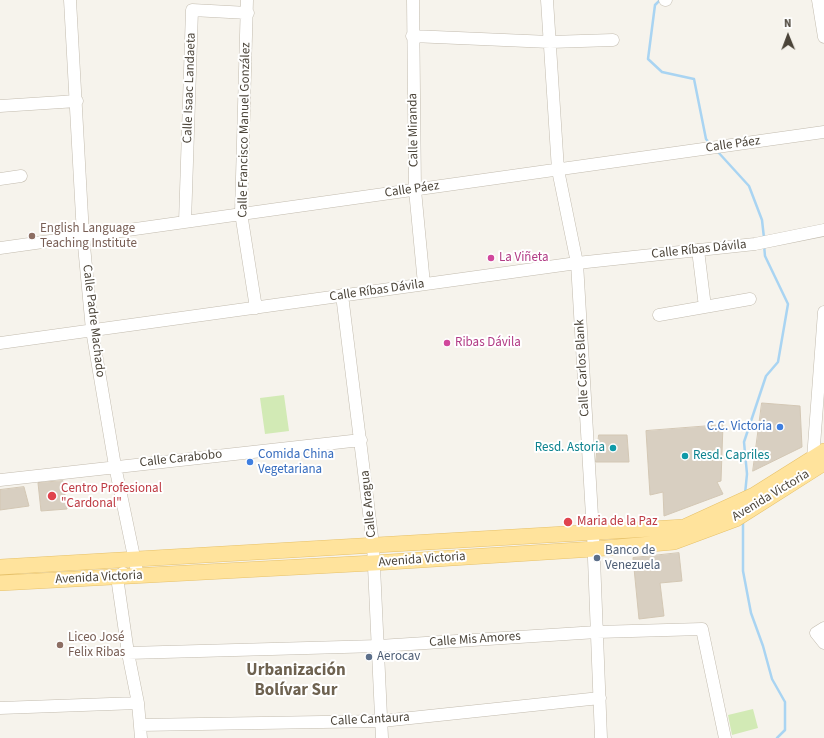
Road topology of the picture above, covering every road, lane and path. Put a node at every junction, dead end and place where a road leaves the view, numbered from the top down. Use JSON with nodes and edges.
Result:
{"nodes":[{"id":1,"x":70,"y":0,"type":"edge"},
{"id":2,"x":247,"y":0,"type":"edge"},
{"id":3,"x":413,"y":0,"type":"edge"},
{"id":4,"x":547,"y":0,"type":"edge"},
{"id":5,"x":818,"y":0,"type":"edge"},
{"id":6,"x":248,"y":13,"type":"junction"},
{"id":7,"x":412,"y":36,"type":"junction"},
{"id":8,"x":824,"y":37,"type":"edge"},
{"id":9,"x":612,"y":40,"type":"dead end"},
{"id":10,"x":550,"y":42,"type":"junction"},
{"id":11,"x":77,"y":101,"type":"junction"},
{"id":12,"x":0,"y":106,"type":"edge"},
{"id":13,"x":824,"y":132,"type":"edge"},
{"id":14,"x":558,"y":170,"type":"junction"},
{"id":15,"x":21,"y":176,"type":"dead end"},
{"id":16,"x":0,"y":179,"type":"edge"},
{"id":17,"x":415,"y":190,"type":"junction"},
{"id":18,"x":242,"y":213,"type":"junction"},
{"id":19,"x":185,"y":222,"type":"junction"},
{"id":20,"x":824,"y":230,"type":"edge"},
{"id":21,"x":83,"y":236,"type":"junction"},
{"id":22,"x":0,"y":248,"type":"edge"},
{"id":23,"x":698,"y":250,"type":"junction"},
{"id":24,"x":577,"y":263,"type":"junction"},
{"id":25,"x":424,"y":284,"type":"junction"},
{"id":26,"x":342,"y":295,"type":"junction"},
{"id":27,"x":750,"y":299,"type":"dead end"},
{"id":28,"x":705,"y":307,"type":"junction"},
{"id":29,"x":256,"y":308,"type":"junction"},
{"id":30,"x":824,"y":312,"type":"edge"},
{"id":31,"x":659,"y":315,"type":"dead end"},
{"id":32,"x":92,"y":330,"type":"junction"},
{"id":33,"x":822,"y":338,"type":"edge"},
{"id":34,"x":0,"y":343,"type":"edge"},
{"id":35,"x":361,"y":440,"type":"junction"},
{"id":36,"x":820,"y":458,"type":"edge"},
{"id":37,"x":115,"y":466,"type":"junction"},
{"id":38,"x":0,"y":480,"type":"edge"},
{"id":39,"x":735,"y":512,"type":"junction"},
{"id":40,"x":593,"y":533,"type":"junction"},
{"id":41,"x":373,"y":545,"type":"junction"},
{"id":42,"x":594,"y":549,"type":"junction"},
{"id":43,"x":373,"y":563,"type":"junction"},
{"id":44,"x":0,"y":567,"type":"edge"},
{"id":45,"x":136,"y":568,"type":"junction"},
{"id":46,"x":117,"y":577,"type":"junction"},
{"id":47,"x":0,"y":583,"type":"edge"},
{"id":48,"x":824,"y":628,"type":"edge"},
{"id":49,"x":597,"y":632,"type":"junction"},
{"id":50,"x":824,"y":643,"type":"edge"},
{"id":51,"x":379,"y":646,"type":"junction"},
{"id":52,"x":128,"y":653,"type":"junction"},
{"id":53,"x":600,"y":698,"type":"junction"},
{"id":54,"x":138,"y":703,"type":"junction"},
{"id":55,"x":0,"y":708,"type":"edge"},
{"id":56,"x":382,"y":721,"type":"junction"},
{"id":57,"x":140,"y":725,"type":"junction"},
{"id":58,"x":141,"y":738,"type":"edge"},
{"id":59,"x":382,"y":738,"type":"edge"},
{"id":60,"x":601,"y":738,"type":"edge"},
{"id":61,"x":725,"y":738,"type":"edge"}],
"edges":[{"from":1,"to":11,"type":"street","name":"Calle Padre Machado"},
{"from":2,"to":6,"type":"street","name":"Calle Francisco Manuel González"},
{"from":3,"to":7,"type":"street","name":"Calle Miranda"},
{"from":4,"to":10,"type":"street","name":"Calle Carlos Blank"},
{"from":5,"to":8,"type":"street"},
{"from":6,"to":18,"type":"street","name":"Calle Francisco Manuel González"},
{"from":6,"to":19,"type":"street","name":"Calle Isaac Landaeta"},
{"from":7,"to":10,"type":"street"},
{"from":7,"to":17,"type":"street","name":"Calle Miranda"},
{"from":9,"to":10,"type":"street"},
{"from":10,"to":14,"type":"street","name":"Calle Carlos Blank"},
{"from":11,"to":12,"type":"street"},
{"from":11,"to":21,"type":"street","name":"Calle Padre Machado"},
{"from":13,"to":14,"type":"street","name":"Calle Páez"},
{"from":14,"to":17,"type":"street","name":"Calle Páez"},
{"from":14,"to":24,"type":"street","name":"Calle Carlos Blank"},
{"from":15,"to":16,"type":"street"},
{"from":17,"to":18,"type":"street","name":"Calle Páez"},
{"from":17,"to":25,"type":"street","name":"Calle Miranda"},
{"from":18,"to":19,"type":"street","name":"Calle Páez"},
{"from":18,"to":29,"type":"street","name":"Calle Francisco Manuel González"},
{"from":19,"to":21,"type":"street","name":"Calle Páez"},
{"from":20,"to":23,"type":"street","name":"Calle Ríbas Dávila"},
{"from":21,"to":22,"type":"street","name":"Calle Páez"},
{"from":21,"to":32,"type":"street","name":"Calle Padre Machado"},
{"from":23,"to":24,"type":"street","name":"Calle Ríbas Dávila"},
{"from":23,"to":28,"type":"street"},
{"from":24,"to":25,"type":"street","name":"Calle Ríbas Dávila"},
{"from":24,"to":40,"type":"street","name":"Calle Carlos Blank"},
{"from":25,"to":26,"type":"street","name":"Calle Ríbas Dávila"},
{"from":26,"to":29,"type":"street","name":"Calle Ríbas Dávila"},
{"from":26,"to":35,"type":"street","name":"Calle Aragua"},
{"from":27,"to":28,"type":"street"},
{"from":28,"to":31,"type":"street"},
{"from":29,"to":32,"type":"street","name":"Calle Ríbas Dávila"},
{"from":30,"to":33,"type":"street"},
{"from":32,"to":34,"type":"street","name":"Calle Ríbas Dávila"},
{"from":32,"to":37,"type":"street","name":"Calle Padre Machado"},
{"from":33,"to":36,"type":"street"},
{"from":35,"to":37,"type":"street","name":"Calle Carabobo"},
{"from":35,"to":41,"type":"street","name":"Calle Aragua"},
{"from":36,"to":39,"type":"main road","name":"Avenida Victoria"},
{"from":37,"to":38,"type":"street","name":"Calle Carabobo"},
{"from":37,"to":45,"type":"street","name":"Calle Padre Machado"},
{"from":39,"to":40,"type":"main road","name":"Avenida Victoria"},
{"from":39,"to":42,"type":"main road","name":"Avenida Victoria"},
{"from":40,"to":41,"type":"main road","name":"Avenida Victoria"},
{"from":40,"to":42,"type":"street","name":"Calle Carlos Blank"},
{"from":41,"to":43,"type":"street","name":"Calle Aragua"},
{"from":41,"to":45,"type":"main road","name":"Avenida Victoria"},
{"from":42,"to":43,"type":"main road","name":"Avenida Victoria"},
{"from":42,"to":49,"type":"street","name":"Calle Carlos Blank"},
{"from":43,"to":45,"type":"main road","name":"Avenida Victoria"},
{"from":43,"to":51,"type":"street","name":"Calle Aragua"},
{"from":44,"to":45,"type":"main road","name":"Avenida Victoria"},
{"from":45,"to":46,"type":"main road","name":"Avenida Victoria"},
{"from":46,"to":47,"type":"main road","name":"Avenida Victoria"},
{"from":46,"to":52,"type":"street"},
{"from":48,"to":50,"type":"street"},
{"from":49,"to":51,"type":"street","name":"Calle Mis Amores"},
{"from":49,"to":53,"type":"street","name":"Calle Carlos Blank"},
{"from":49,"to":61,"type":"street","name":"Calle Mis Amores"},
{"from":51,"to":52,"type":"street","name":"Calle Mis Amores"},
{"from":51,"to":56,"type":"street","name":"Calle Aragua"},
{"from":52,"to":54,"type":"street"},
{"from":53,"to":56,"type":"street","name":"Calle Cantaura"},
{"from":53,"to":60,"type":"street","name":"Calle Carlos Blank"},
{"from":54,"to":55,"type":"street"},
{"from":54,"to":57,"type":"street"},
{"from":56,"to":57,"type":"street","name":"Calle Cantaura"},
{"from":56,"to":59,"type":"street","name":"Calle Aragua"},
{"from":57,"to":58,"type":"street"}]}
